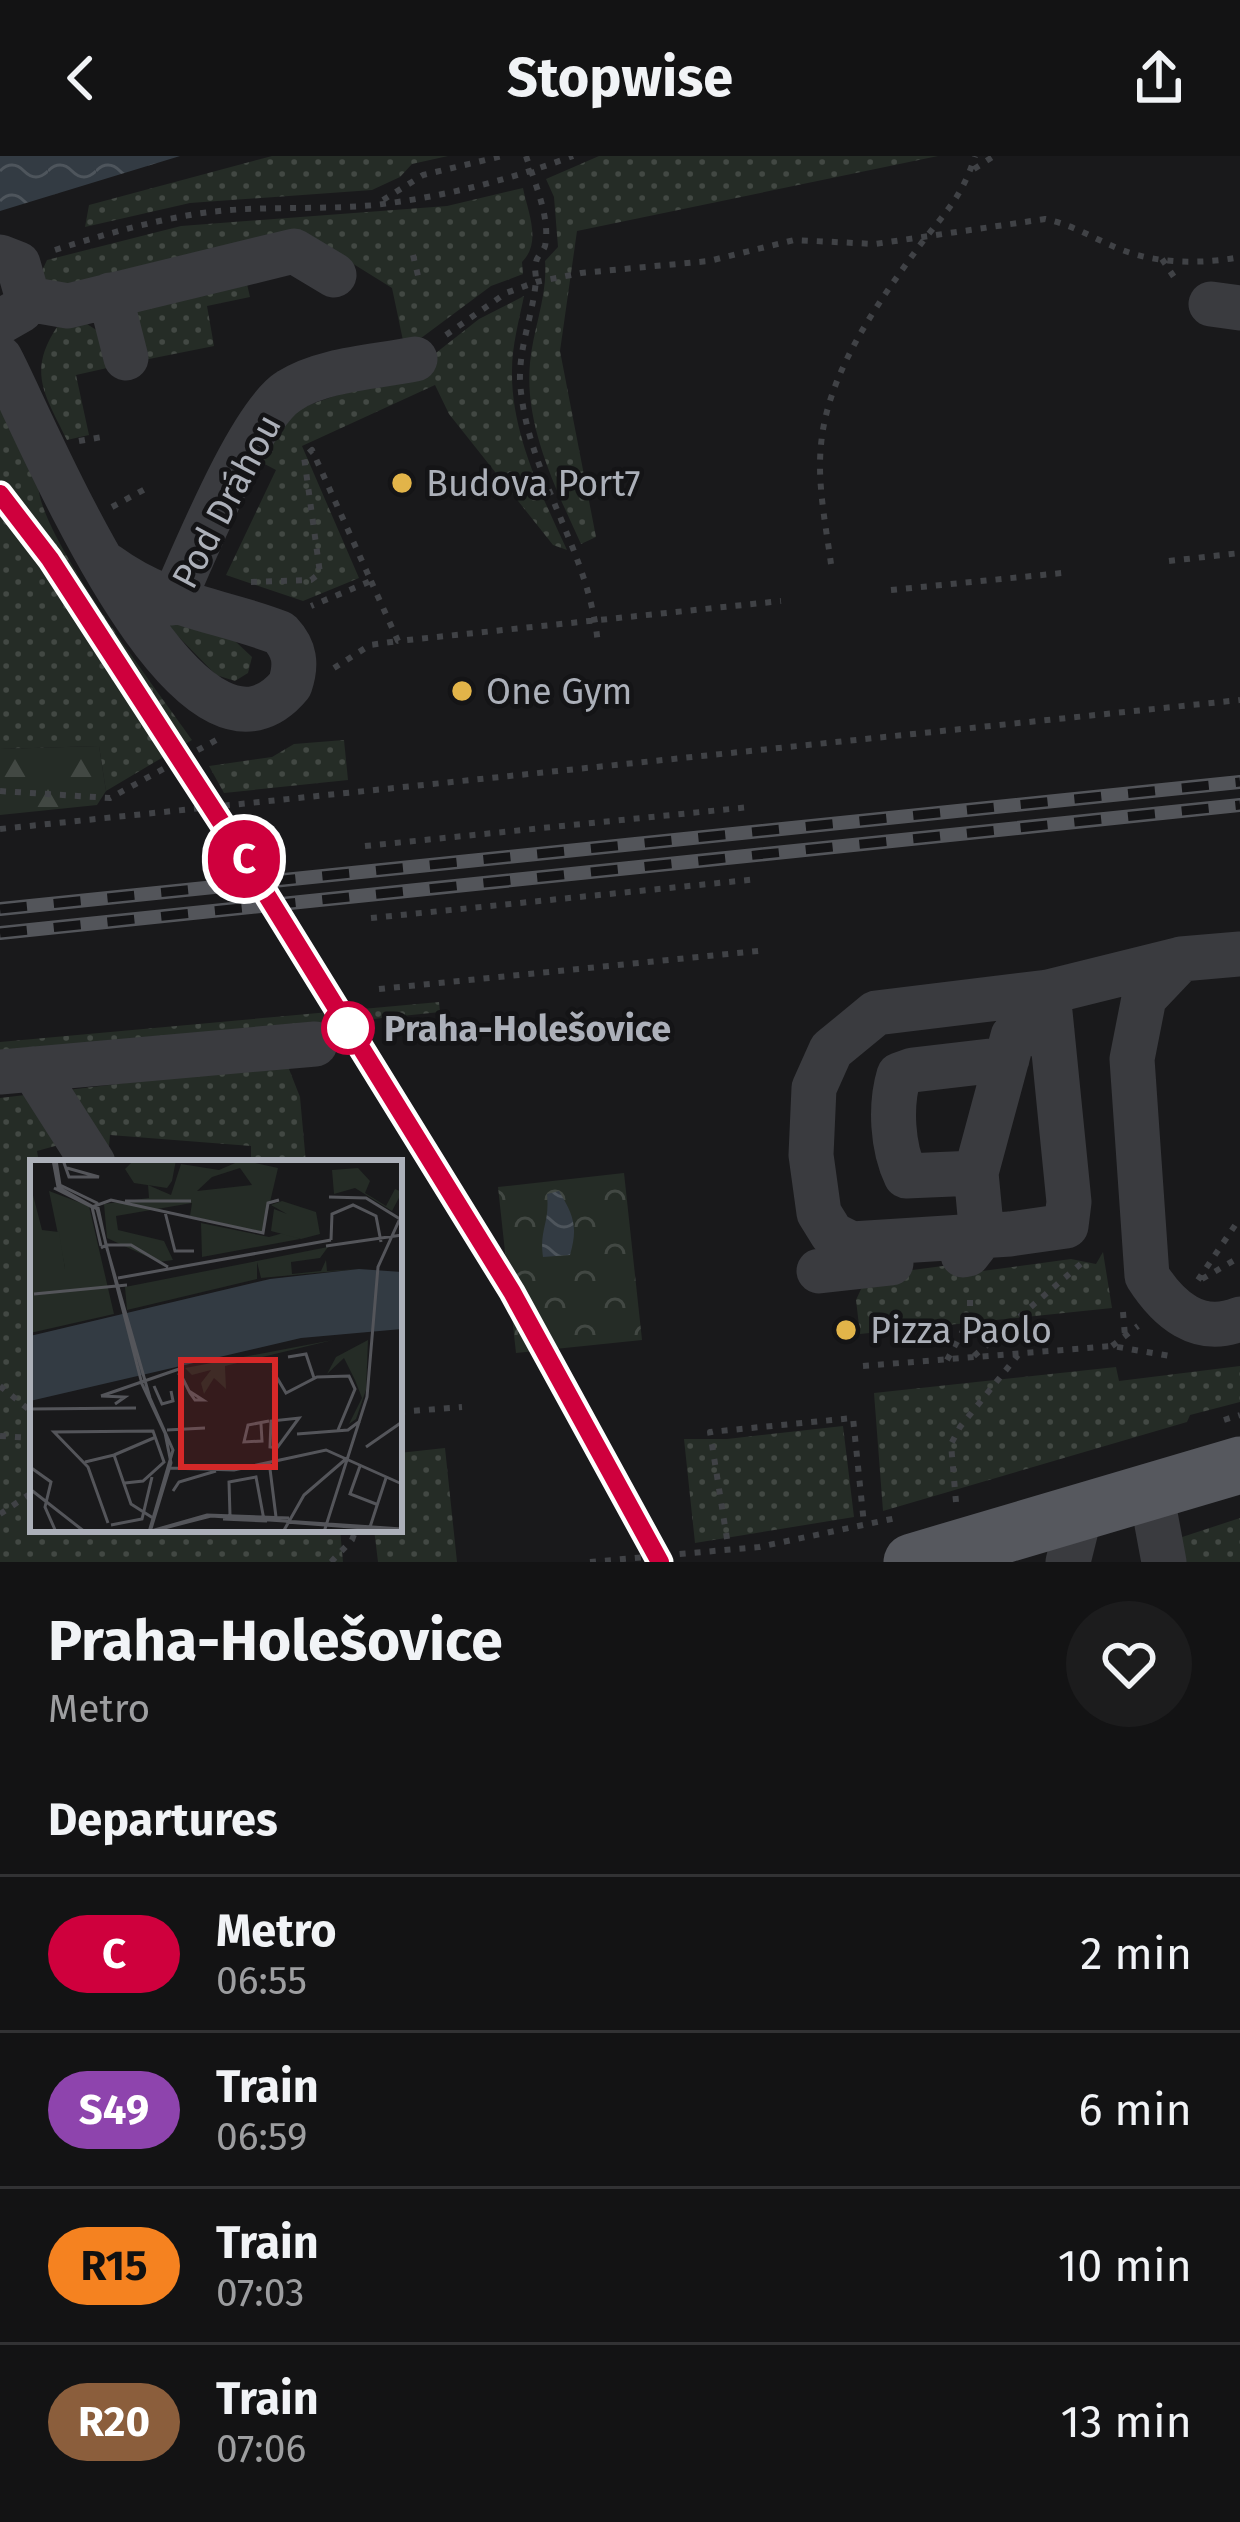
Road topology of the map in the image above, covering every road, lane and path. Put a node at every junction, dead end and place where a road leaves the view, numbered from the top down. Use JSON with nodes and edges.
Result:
{"nodes":[{"id":1,"x":502,"y":156,"type":"edge"},
{"id":2,"x":526,"y":156,"type":"edge"},
{"id":3,"x":573,"y":156,"type":"edge"},
{"id":4,"x":975,"y":156,"type":"edge"},
{"id":5,"x":994,"y":156,"type":"edge"},
{"id":6,"x":970,"y":171,"type":"junction"},
{"id":7,"x":531,"y":172,"type":"junction"},
{"id":8,"x":376,"y":205,"type":"junction"},
{"id":9,"x":925,"y":238,"type":"junction"},
{"id":10,"x":413,"y":255,"type":"dead end"},
{"id":11,"x":1240,"y":257,"type":"edge"},
{"id":12,"x":334,"y":275,"type":"dead end"},
{"id":13,"x":536,"y":282,"type":"junction"},
{"id":14,"x":420,"y":284,"type":"dead end"},
{"id":15,"x":12,"y":286,"type":"edge"},
{"id":16,"x":110,"y":295,"type":"junction"},
{"id":17,"x":0,"y":358,"type":"edge"},
{"id":18,"x":127,"y":358,"type":"dead end"},
{"id":19,"x":416,"y":358,"type":"joint"},
{"id":20,"x":101,"y":433,"type":"dead end"},
{"id":21,"x":85,"y":440,"type":"dead end"},
{"id":22,"x":147,"y":488,"type":"dead end"},
{"id":23,"x":98,"y":514,"type":"dead end"},
{"id":24,"x":1240,"y":553,"type":"edge"},
{"id":25,"x":1169,"y":561,"type":"dead end"},
{"id":26,"x":831,"y":564,"type":"dead end"},
{"id":27,"x":106,"y":565,"type":"junction"},
{"id":28,"x":1062,"y":573,"type":"dead end"},
{"id":29,"x":371,"y":581,"type":"junction"},
{"id":30,"x":239,"y":585,"type":"dead end"},
{"id":31,"x":891,"y":590,"type":"dead end"},
{"id":32,"x":781,"y":601,"type":"dead end"},
{"id":33,"x":172,"y":603,"type":"junction"},
{"id":34,"x":311,"y":606,"type":"dead end"},
{"id":35,"x":596,"y":621,"type":"junction"},
{"id":36,"x":398,"y":641,"type":"junction"},
{"id":37,"x":598,"y":646,"type":"dead end"},
{"id":38,"x":342,"y":662,"type":"dead end"},
{"id":39,"x":1240,"y":700,"type":"edge"},
{"id":40,"x":199,"y":750,"type":"dead end"},
{"id":41,"x":0,"y":791,"type":"edge"},
{"id":42,"x":750,"y":807,"type":"dead end"},
{"id":43,"x":0,"y":829,"type":"edge"},
{"id":44,"x":365,"y":845,"type":"dead end"},
{"id":45,"x":758,"y":879,"type":"dead end"},
{"id":46,"x":371,"y":918,"type":"dead end"},
{"id":47,"x":767,"y":950,"type":"dead end"},
{"id":48,"x":1240,"y":954,"type":"edge"},
{"id":49,"x":1181,"y":959,"type":"junction"},
{"id":50,"x":380,"y":989,"type":"dead end"},
{"id":51,"x":1050,"y":1011,"type":"junction"},
{"id":52,"x":315,"y":1044,"type":"dead end"},
{"id":53,"x":1007,"y":1059,"type":"junction"},
{"id":54,"x":16,"y":1071,"type":"edge"},
{"id":55,"x":90,"y":1160,"type":"edge"},
{"id":56,"x":976,"y":1173,"type":"junction"},
{"id":57,"x":1240,"y":1218,"type":"edge"},
{"id":58,"x":1066,"y":1226,"type":"junction"},
{"id":59,"x":982,"y":1236,"type":"junction"},
{"id":60,"x":819,"y":1271,"type":"dead end"},
{"id":61,"x":1196,"y":1283,"type":"dead end"},
{"id":62,"x":970,"y":1318,"type":"dead end"},
{"id":63,"x":1240,"y":1319,"type":"edge"},
{"id":64,"x":1019,"y":1354,"type":"junction"},
{"id":65,"x":972,"y":1358,"type":"junction"},
{"id":66,"x":1185,"y":1358,"type":"dead end"},
{"id":67,"x":947,"y":1360,"type":"junction"},
{"id":68,"x":863,"y":1366,"type":"dead end"},
{"id":69,"x":0,"y":1386,"type":"edge"},
{"id":70,"x":462,"y":1406,"type":"dead end"},
{"id":71,"x":852,"y":1406,"type":"dead end"},
{"id":72,"x":30,"y":1411,"type":"edge"},
{"id":73,"x":402,"y":1412,"type":"edge"},
{"id":74,"x":853,"y":1418,"type":"junction"},
{"id":75,"x":709,"y":1422,"type":"dead end"},
{"id":76,"x":710,"y":1432,"type":"junction"},
{"id":77,"x":0,"y":1436,"type":"edge"},
{"id":78,"x":30,"y":1438,"type":"edge"},
{"id":79,"x":1240,"y":1465,"type":"edge"},
{"id":80,"x":1151,"y":1492,"type":"junction"},
{"id":81,"x":30,"y":1494,"type":"edge"},
{"id":82,"x":956,"y":1502,"type":"dead end"},
{"id":83,"x":0,"y":1514,"type":"edge"},
{"id":84,"x":355,"y":1532,"type":"edge"},
{"id":85,"x":1074,"y":1538,"type":"edge"},
{"id":86,"x":727,"y":1539,"type":"dead end"},
{"id":87,"x":331,"y":1562,"type":"edge"},
{"id":88,"x":590,"y":1562,"type":"edge"},
{"id":89,"x":912,"y":1562,"type":"edge"},
{"id":90,"x":1164,"y":1562,"type":"edge"}],
"edges":[{"from":1,"to":8,"type":"path"},
{"from":2,"to":7,"type":"path"},
{"from":3,"to":7,"type":"path"},
{"from":4,"to":6,"type":"path"},
{"from":5,"to":6,"type":"path"},
{"from":6,"to":9,"type":"path"},
{"from":7,"to":8,"type":"path"},
{"from":7,"to":13,"type":"path"},
{"from":8,"to":15,"type":"path"},
{"from":9,"to":11,"type":"path"},
{"from":9,"to":13,"type":"path"},
{"from":9,"to":26,"type":"path"},
{"from":10,"to":14,"type":"path"},
{"from":12,"to":16,"type":"lane"},
{"from":13,"to":19,"type":"path"},
{"from":13,"to":35,"type":"path"},
{"from":15,"to":16,"type":"lane"},
{"from":16,"to":18,"type":"lane"},
{"from":17,"to":27,"type":"lane","name":"Pod Dráhou"},
{"from":19,"to":33,"type":"lane","name":"Pod Dráhou"},
{"from":20,"to":21,"type":"path"},
{"from":22,"to":23,"type":"path"},
{"from":24,"to":25,"type":"path"},
{"from":27,"to":33,"type":"lane","name":"Pod Dráhou"},
{"from":27,"to":33,"type":"lane","name":"Pod Dráhou"},
{"from":28,"to":31,"type":"path"},
{"from":29,"to":30,"type":"path"},
{"from":29,"to":34,"type":"path"},
{"from":29,"to":36,"type":"path"},
{"from":32,"to":35,"type":"path"},
{"from":35,"to":36,"type":"path"},
{"from":35,"to":37,"type":"path"},
{"from":36,"to":38,"type":"path"},
{"from":39,"to":43,"type":"path"},
{"from":40,"to":41,"type":"path"},
{"from":42,"to":44,"type":"path"},
{"from":45,"to":46,"type":"path"},
{"from":47,"to":50,"type":"path"},
{"from":48,"to":49,"type":"lane"},
{"from":49,"to":51,"type":"lane"},
{"from":49,"to":63,"type":"lane"},
{"from":51,"to":53,"type":"lane"},
{"from":51,"to":58,"type":"lane"},
{"from":51,"to":59,"type":"lane"},
{"from":52,"to":54,"type":"lane"},
{"from":53,"to":56,"type":"lane"},
{"from":53,"to":56,"type":"lane"},
{"from":54,"to":55,"type":"lane"},
{"from":56,"to":59,"type":"lane"},
{"from":57,"to":61,"type":"path"},
{"from":58,"to":59,"type":"lane"},
{"from":58,"to":65,"type":"path"},
{"from":59,"to":60,"type":"lane"},
{"from":62,"to":67,"type":"path"},
{"from":64,"to":65,"type":"path"},
{"from":64,"to":66,"type":"path"},
{"from":64,"to":82,"type":"path"},
{"from":65,"to":67,"type":"path"},
{"from":67,"to":68,"type":"path"},
{"from":69,"to":72,"type":"path"},
{"from":70,"to":73,"type":"path"},
{"from":71,"to":74,"type":"path"},
{"from":74,"to":76,"type":"path"},
{"from":74,"to":88,"type":"path"},
{"from":75,"to":76,"type":"path"},
{"from":76,"to":86,"type":"path"},
{"from":77,"to":78,"type":"path"},
{"from":79,"to":80,"type":"main road"},
{"from":80,"to":85,"type":"main road"},
{"from":80,"to":90,"type":"lane"},
{"from":81,"to":83,"type":"path"},
{"from":84,"to":87,"type":"path"},
{"from":85,"to":89,"type":"main road"}]}
